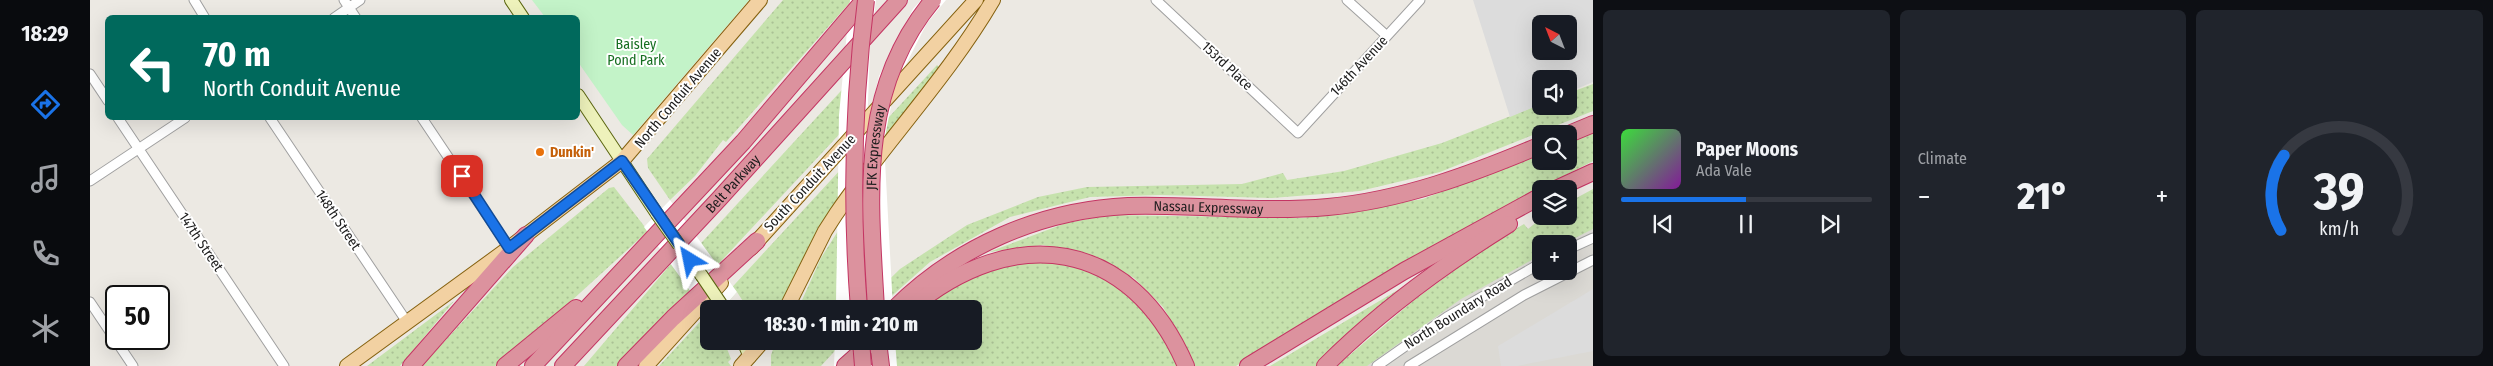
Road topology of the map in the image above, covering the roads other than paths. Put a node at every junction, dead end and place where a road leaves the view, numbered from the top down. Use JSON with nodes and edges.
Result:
{"nodes":[{"id":1,"x":194,"y":0,"type":"edge"},
{"id":2,"x":360,"y":0,"type":"edge"},
{"id":3,"x":511,"y":0,"type":"edge"},
{"id":4,"x":760,"y":0,"type":"edge"},
{"id":5,"x":865,"y":0,"type":"edge"},
{"id":6,"x":899,"y":0,"type":"edge"},
{"id":7,"x":933,"y":0,"type":"edge"},
{"id":8,"x":976,"y":0,"type":"edge"},
{"id":9,"x":993,"y":0,"type":"edge"},
{"id":10,"x":1156,"y":0,"type":"edge"},
{"id":11,"x":1347,"y":0,"type":"edge"},
{"id":12,"x":1420,"y":0,"type":"edge"},
{"id":13,"x":347,"y":4,"type":"edge"},
{"id":14,"x":203,"y":15,"type":"edge"},
{"id":15,"x":337,"y":15,"type":"edge"},
{"id":16,"x":354,"y":15,"type":"edge"},
{"id":17,"x":521,"y":15,"type":"edge"},
{"id":18,"x":1387,"y":36,"type":"junction"},
{"id":19,"x":90,"y":74,"type":"edge"},
{"id":20,"x":105,"y":96,"type":"edge"},
{"id":21,"x":580,"y":98,"type":"edge"},
{"id":22,"x":119,"y":120,"type":"edge"},
{"id":23,"x":182,"y":120,"type":"edge"},
{"id":24,"x":271,"y":120,"type":"edge"},
{"id":25,"x":423,"y":120,"type":"edge"},
{"id":26,"x":1593,"y":124,"type":"edge"},
{"id":27,"x":1577,"y":131,"type":"edge"},
{"id":28,"x":1298,"y":133,"type":"joint"},
{"id":29,"x":138,"y":149,"type":"junction"},
{"id":30,"x":1532,"y":149,"type":"edge"},
{"id":31,"x":622,"y":161,"type":"junction"},
{"id":32,"x":1593,"y":173,"type":"edge"},
{"id":33,"x":1577,"y":180,"type":"edge"},
{"id":34,"x":90,"y":181,"type":"edge"},
{"id":35,"x":1577,"y":184,"type":"edge"},
{"id":36,"x":1532,"y":201,"type":"edge"},
{"id":37,"x":1532,"y":211,"type":"edge"},
{"id":38,"x":526,"y":234,"type":"junction"},
{"id":39,"x":1593,"y":238,"type":"edge"},
{"id":40,"x":757,"y":241,"type":"junction"},
{"id":41,"x":1577,"y":245,"type":"edge"},
{"id":42,"x":509,"y":248,"type":"junction"},
{"id":43,"x":640,"y":253,"type":"junction"},
{"id":44,"x":1593,"y":260,"type":"edge"},
{"id":45,"x":1532,"y":268,"type":"edge"},
{"id":46,"x":718,"y":300,"type":"edge"},
{"id":47,"x":790,"y":300,"type":"edge"},
{"id":48,"x":859,"y":300,"type":"edge"},
{"id":49,"x":876,"y":300,"type":"edge"},
{"id":50,"x":904,"y":300,"type":"edge"},
{"id":51,"x":922,"y":300,"type":"edge"},
{"id":52,"x":90,"y":302,"type":"edge"},
{"id":53,"x":407,"y":322,"type":"junction"},
{"id":54,"x":745,"y":350,"type":"edge"},
{"id":55,"x":757,"y":350,"type":"edge"},
{"id":56,"x":854,"y":350,"type":"edge"},
{"id":57,"x":862,"y":350,"type":"edge"},
{"id":58,"x":863,"y":350,"type":"edge"},
{"id":59,"x":879,"y":350,"type":"edge"},
{"id":60,"x":748,"y":363,"type":"edge"},
{"id":61,"x":133,"y":366,"type":"edge"},
{"id":62,"x":284,"y":366,"type":"edge"},
{"id":63,"x":347,"y":366,"type":"edge"},
{"id":64,"x":411,"y":366,"type":"edge"},
{"id":65,"x":505,"y":366,"type":"edge"},
{"id":66,"x":533,"y":366,"type":"edge"},
{"id":67,"x":563,"y":366,"type":"edge"},
{"id":68,"x":626,"y":366,"type":"edge"},
{"id":69,"x":646,"y":366,"type":"edge"},
{"id":70,"x":840,"y":366,"type":"edge"},
{"id":71,"x":845,"y":366,"type":"edge"},
{"id":72,"x":863,"y":366,"type":"edge"},
{"id":73,"x":881,"y":366,"type":"edge"},
{"id":74,"x":1186,"y":366,"type":"edge"},
{"id":75,"x":1248,"y":366,"type":"edge"},
{"id":76,"x":1325,"y":366,"type":"edge"},
{"id":77,"x":1377,"y":366,"type":"edge"},
{"id":78,"x":1409,"y":366,"type":"edge"}],
"edges":[{"from":1,"to":14,"type":"street"},
{"from":2,"to":13,"type":"street"},
{"from":3,"to":17,"type":"main road"},
{"from":4,"to":31,"type":"main road","name":"North Conduit Avenue"},
{"from":5,"to":43,"type":"highway","name":"Belt Parkway"},
{"from":5,"to":48,"type":"highway","name":"JFK Expressway","bridge":true},
{"from":6,"to":67,"type":"highway","name":"Belt Parkway"},
{"from":7,"to":49,"type":"highway","name":"JFK Expressway","bridge":true},
{"from":8,"to":40,"type":"main road","name":"South Conduit Avenue"},
{"from":9,"to":47,"type":"main road"},
{"from":10,"to":28,"type":"street","name":"153rd Place"},
{"from":11,"to":18,"type":"street"},
{"from":12,"to":18,"type":"street","name":"146th Avenue"},
{"from":13,"to":15,"type":"street"},
{"from":13,"to":16,"type":"street"},
{"from":18,"to":28,"type":"street","name":"146th Avenue"},
{"from":19,"to":20,"type":"street"},
{"from":21,"to":31,"type":"main road"},
{"from":22,"to":29,"type":"street","name":"147th Street"},
{"from":23,"to":29,"type":"street"},
{"from":24,"to":53,"type":"street","name":"148th Street"},
{"from":25,"to":42,"type":"street"},
{"from":26,"to":27,"type":"highway"},
{"from":29,"to":34,"type":"street"},
{"from":29,"to":62,"type":"street","name":"147th Street"},
{"from":30,"to":50,"type":"highway","name":"Nassau Expressway"},
{"from":31,"to":38,"type":"main road","name":"North Conduit Avenue"},
{"from":31,"to":46,"type":"main road","bridge":true},
{"from":32,"to":33,"type":"highway"},
{"from":32,"to":35,"type":"highway"},
{"from":36,"to":75,"type":"highway"},
{"from":37,"to":76,"type":"highway"},
{"from":38,"to":42,"type":"main road","name":"North Conduit Avenue"},
{"from":38,"to":64,"type":"highway"},
{"from":39,"to":41,"type":"street"},
{"from":40,"to":68,"type":"highway"},
{"from":40,"to":69,"type":"main road","name":"South Conduit Avenue"},
{"from":42,"to":53,"type":"main road","name":"North Conduit Avenue"},
{"from":43,"to":65,"type":"highway"},
{"from":43,"to":66,"type":"highway","name":"Belt Parkway"},
{"from":44,"to":78,"type":"street","name":"North Boundary Road"},
{"from":45,"to":77,"type":"street","name":"North Boundary Road"},
{"from":51,"to":74,"type":"highway"},
{"from":52,"to":61,"type":"street"},
{"from":53,"to":63,"type":"main road","name":"North Conduit Avenue"},
{"from":54,"to":60,"type":"main road"},
{"from":55,"to":60,"type":"main road"},
{"from":56,"to":70,"type":"highway"},
{"from":57,"to":72,"type":"highway","bridge":true},
{"from":58,"to":71,"type":"highway"},
{"from":59,"to":73,"type":"highway"}]}
